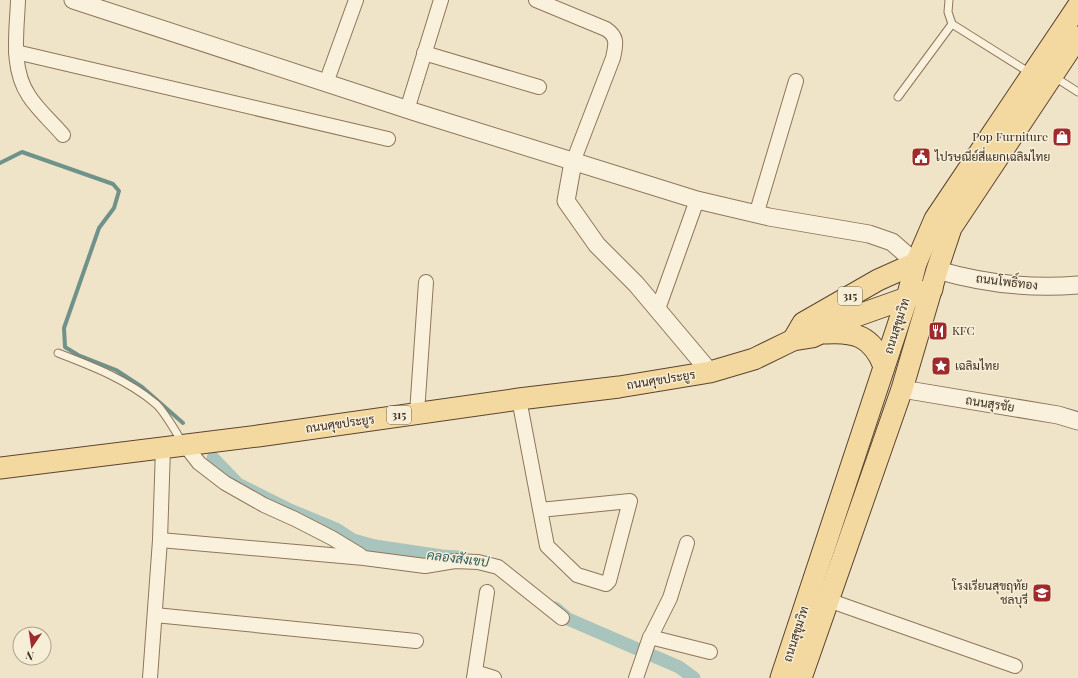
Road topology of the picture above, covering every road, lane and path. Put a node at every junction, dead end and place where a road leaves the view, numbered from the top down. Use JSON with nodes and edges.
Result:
{"nodes":[{"id":1,"x":18,"y":0,"type":"edge"},
{"id":2,"x":73,"y":0,"type":"edge"},
{"id":3,"x":356,"y":0,"type":"edge"},
{"id":4,"x":441,"y":0,"type":"edge"},
{"id":5,"x":536,"y":0,"type":"edge"},
{"id":6,"x":949,"y":0,"type":"edge"},
{"id":7,"x":1078,"y":6,"type":"edge"},
{"id":8,"x":952,"y":24,"type":"junction"},
{"id":9,"x":1078,"y":37,"type":"edge"},
{"id":10,"x":16,"y":52,"type":"junction"},
{"id":11,"x":424,"y":52,"type":"junction"},
{"id":12,"x":1042,"y":75,"type":"junction"},
{"id":13,"x":796,"y":81,"type":"dead end"},
{"id":14,"x":326,"y":83,"type":"junction"},
{"id":15,"x":539,"y":88,"type":"dead end"},
{"id":16,"x":1078,"y":92,"type":"edge"},
{"id":17,"x":898,"y":97,"type":"dead end"},
{"id":18,"x":407,"y":110,"type":"junction"},
{"id":19,"x":63,"y":135,"type":"dead end"},
{"id":20,"x":388,"y":140,"type":"dead end"},
{"id":21,"x":573,"y":162,"type":"junction"},
{"id":22,"x":697,"y":200,"type":"junction"},
{"id":23,"x":756,"y":215,"type":"junction"},
{"id":24,"x":916,"y":263,"type":"junction"},
{"id":25,"x":934,"y":279,"type":"junction"},
{"id":26,"x":426,"y":282,"type":"dead end"},
{"id":27,"x":1078,"y":285,"type":"edge"},
{"id":28,"x":907,"y":298,"type":"junction"},
{"id":29,"x":658,"y":309,"type":"junction"},
{"id":30,"x":822,"y":333,"type":"junction"},
{"id":31,"x":793,"y":340,"type":"junction"},
{"id":32,"x":58,"y":352,"type":"dead end"},
{"id":33,"x":884,"y":366,"type":"junction"},
{"id":34,"x":710,"y":372,"type":"junction"},
{"id":35,"x":902,"y":389,"type":"junction"},
{"id":36,"x":519,"y":399,"type":"junction"},
{"id":37,"x":417,"y":413,"type":"junction"},
{"id":38,"x":1078,"y":420,"type":"edge"},
{"id":39,"x":185,"y":445,"type":"junction"},
{"id":40,"x":163,"y":448,"type":"junction"},
{"id":41,"x":0,"y":468,"type":"edge"},
{"id":42,"x":540,"y":510,"type":"junction"},
{"id":43,"x":160,"y":540,"type":"junction"},
{"id":44,"x":687,"y":543,"type":"dead end"},
{"id":45,"x":364,"y":558,"type":"junction"},
{"id":46,"x":487,"y":592,"type":"dead end"},
{"id":47,"x":828,"y":600,"type":"junction"},
{"id":48,"x":155,"y":615,"type":"junction"},
{"id":49,"x":562,"y":618,"type":"dead end"},
{"id":50,"x":650,"y":639,"type":"junction"},
{"id":51,"x":416,"y":641,"type":"dead end"},
{"id":52,"x":710,"y":652,"type":"dead end"},
{"id":53,"x":1015,"y":666,"type":"dead end"},
{"id":54,"x":638,"y":673,"type":"edge"},
{"id":55,"x":475,"y":675,"type":"edge"},
{"id":56,"x":150,"y":678,"type":"edge"},
{"id":57,"x":494,"y":678,"type":"edge"},
{"id":58,"x":781,"y":678,"type":"edge"},
{"id":59,"x":802,"y":678,"type":"edge"}],
"edges":[{"from":1,"to":10,"type":"street"},
{"from":2,"to":14,"type":"street"},
{"from":3,"to":14,"type":"street"},
{"from":4,"to":11,"type":"street"},
{"from":5,"to":21,"type":"street"},
{"from":6,"to":8,"type":"lane"},
{"from":7,"to":12,"type":"main road","name":"ถนนสุขุมวิท"},
{"from":8,"to":12,"type":"lane"},
{"from":8,"to":17,"type":"lane"},
{"from":9,"to":12,"type":"main road","name":"ถนนสุขุมวิท"},
{"from":10,"to":19,"type":"street"},
{"from":10,"to":20,"type":"street"},
{"from":11,"to":15,"type":"street"},
{"from":11,"to":18,"type":"street"},
{"from":12,"to":16,"type":"lane"},
{"from":12,"to":24,"type":"main road","name":"ถนนสุขุมวิท"},
{"from":12,"to":25,"type":"main road","name":"ถนนสุขุมวิท"},
{"from":13,"to":23,"type":"street"},
{"from":14,"to":18,"type":"street"},
{"from":18,"to":21,"type":"street"},
{"from":21,"to":22,"type":"street"},
{"from":21,"to":29,"type":"street"},
{"from":22,"to":23,"type":"street"},
{"from":22,"to":29,"type":"street"},
{"from":23,"to":24,"type":"street"},
{"from":24,"to":25,"type":"main road"},
{"from":24,"to":28,"type":"main road","name":"ถนนสุขุมวิท"},
{"from":24,"to":31,"type":"main road","number":"315"},
{"from":25,"to":27,"type":"street","name":"ถนนโพธิ์ทอง"},
{"from":25,"to":28,"type":"main road","name":"ถนนศุขประยูร"},
{"from":25,"to":35,"type":"main road","name":"ถนนสุขุมวิท"},
{"from":26,"to":37,"type":"street"},
{"from":28,"to":30,"type":"main road","name":"ถนนศุขประยูร","number":"315"},
{"from":28,"to":33,"type":"main road","name":"ถนนสุขุมวิท"},
{"from":29,"to":34,"type":"street"},
{"from":30,"to":31,"type":"main road","name":"ถนนศุขประยูร","number":"315"},
{"from":30,"to":33,"type":"main road"},
{"from":31,"to":34,"type":"main road","name":"ถนนศุขประยูร","number":"315"},
{"from":32,"to":39,"type":"lane"},
{"from":33,"to":58,"type":"main road","name":"ถนนสุขุมวิท"},
{"from":34,"to":36,"type":"main road","name":"ถนนศุขประยูร","number":"315"},
{"from":35,"to":38,"type":"street","name":"ถนนสุรชัย"},
{"from":35,"to":47,"type":"main road","name":"ถนนสุขุมวิท"},
{"from":36,"to":37,"type":"main road","name":"ถนนศุขประยูร","number":"315"},
{"from":36,"to":42,"type":"street"},
{"from":37,"to":39,"type":"main road","name":"ถนนศุขประยูร","number":"315"},
{"from":39,"to":40,"type":"main road","name":"ถนนศุขประยูร","number":"315"},
{"from":39,"to":45,"type":"street"},
{"from":40,"to":41,"type":"main road","name":"ถนนศุขประยูร","number":"315"},
{"from":40,"to":43,"type":"street"},
{"from":42,"to":42,"type":"street"},
{"from":43,"to":45,"type":"street"},
{"from":43,"to":48,"type":"street"},
{"from":44,"to":50,"type":"street"},
{"from":45,"to":49,"type":"street"},
{"from":46,"to":55,"type":"street"},
{"from":47,"to":53,"type":"street"},
{"from":47,"to":59,"type":"main road","name":"ถนนสุขุมวิท"},
{"from":48,"to":51,"type":"street"},
{"from":48,"to":56,"type":"street"},
{"from":50,"to":52,"type":"street"},
{"from":50,"to":54,"type":"street"},
{"from":55,"to":57,"type":"street"}]}
